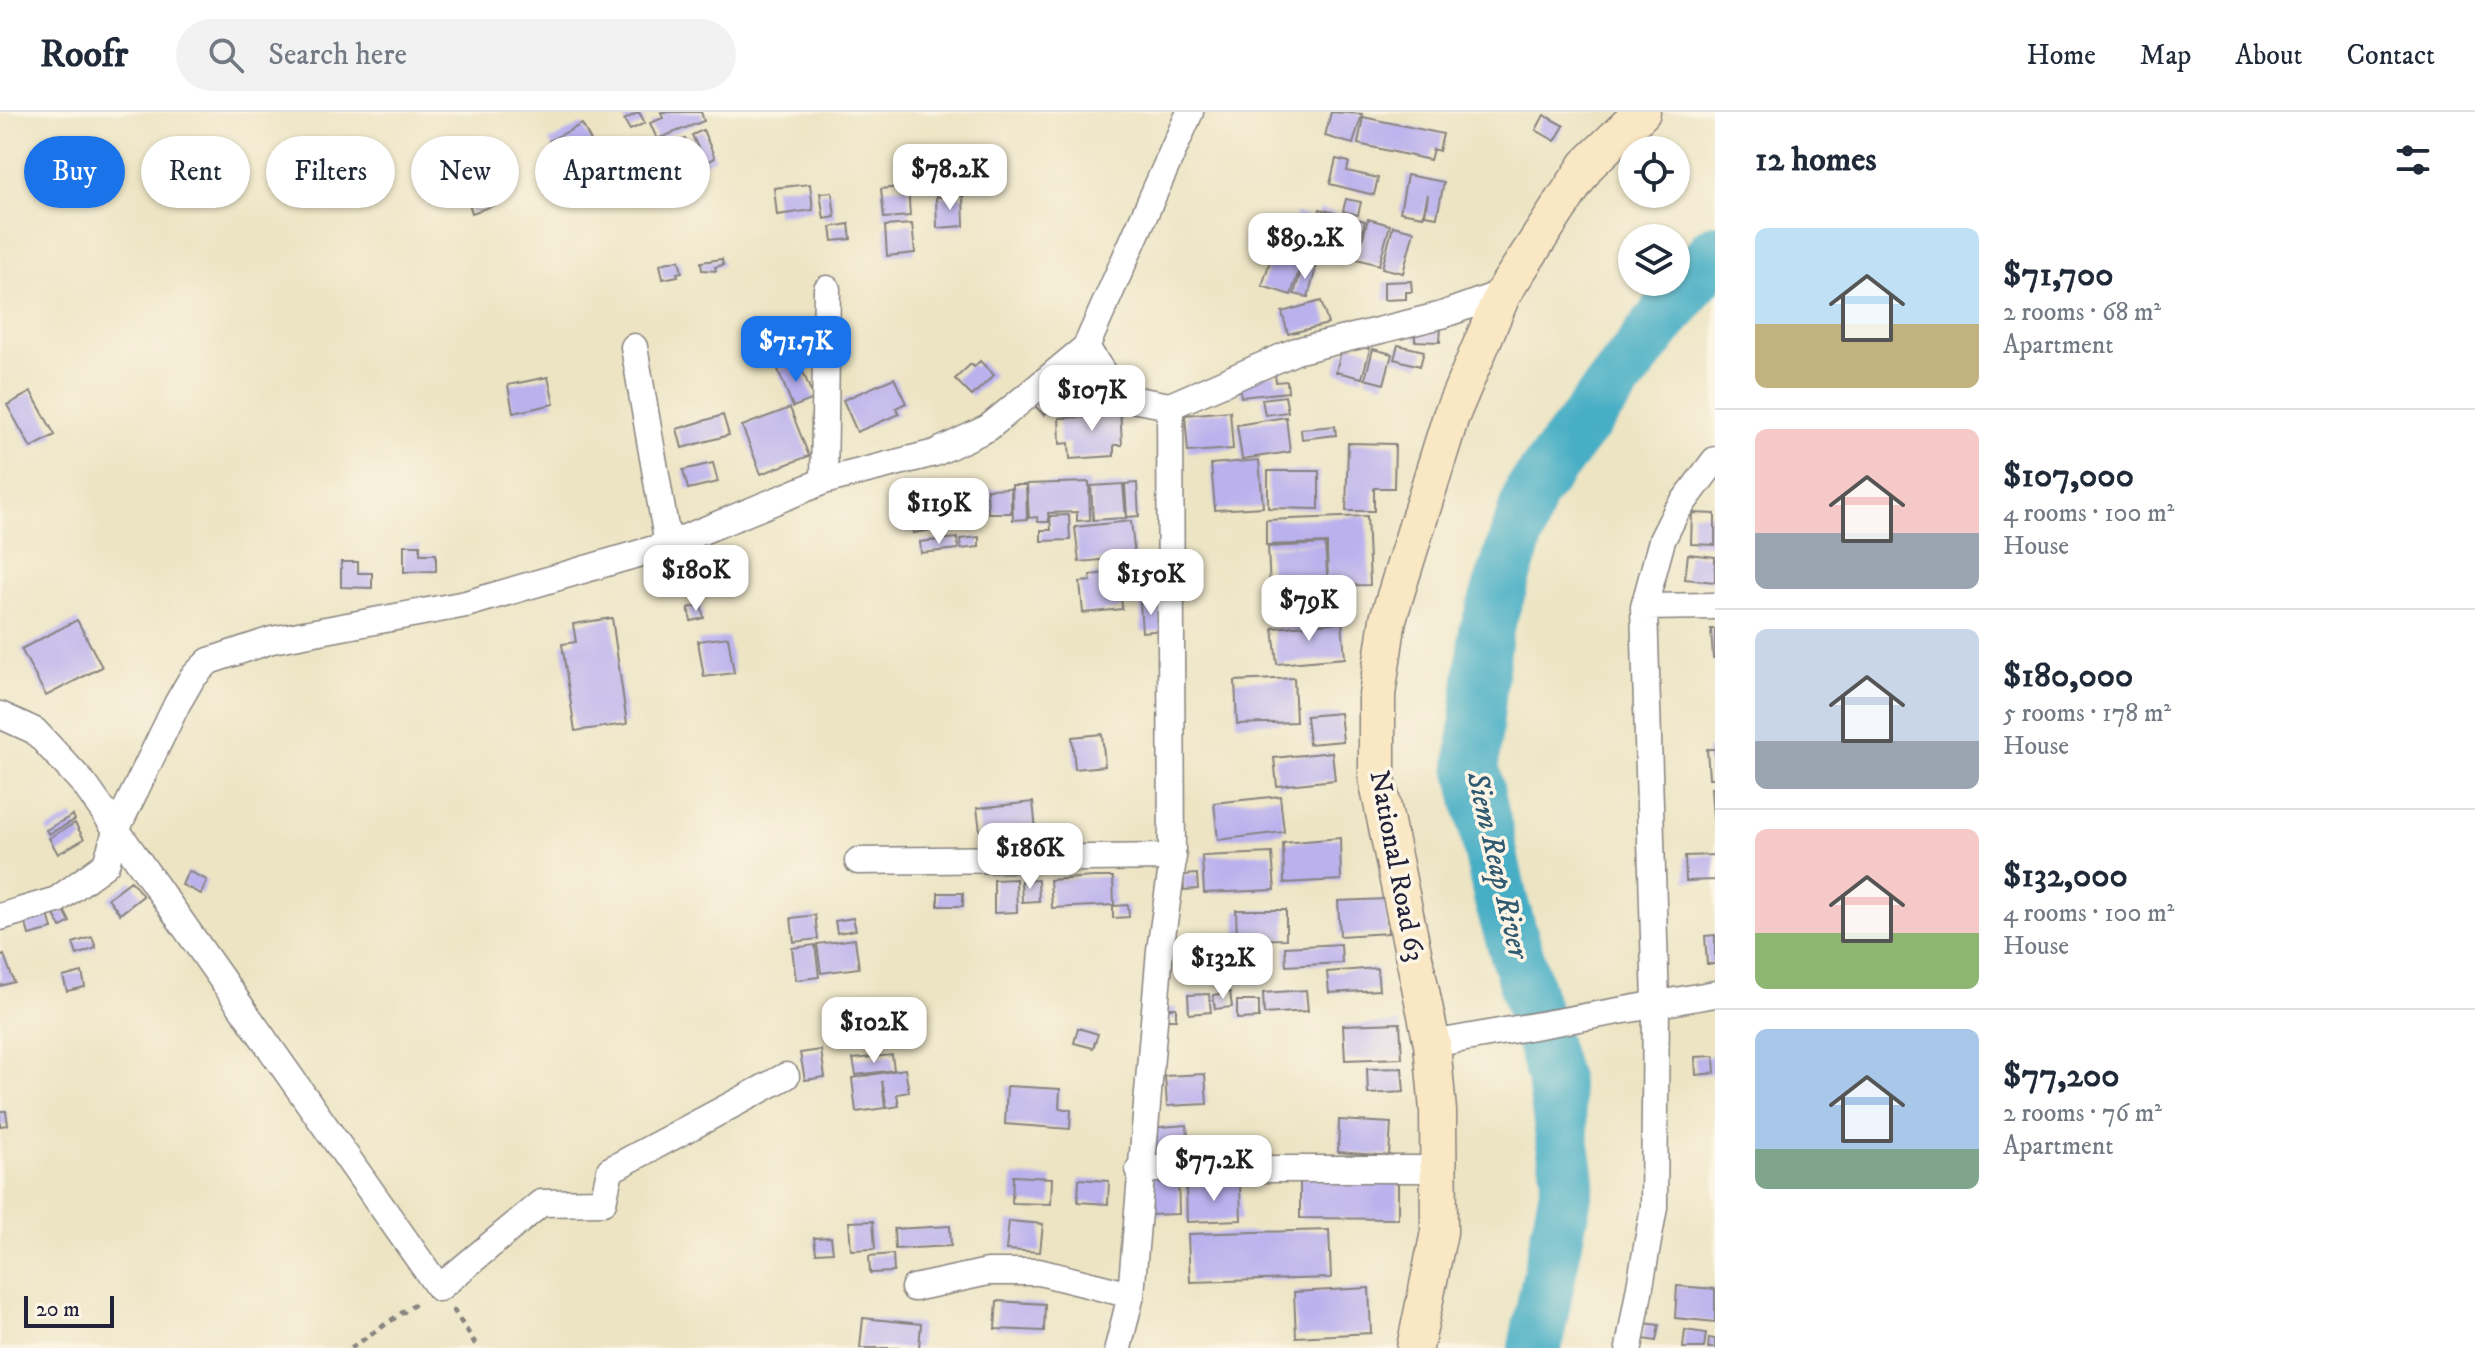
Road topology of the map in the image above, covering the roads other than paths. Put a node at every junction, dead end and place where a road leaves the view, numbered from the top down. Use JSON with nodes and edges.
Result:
{"nodes":[{"id":1,"x":1190,"y":112,"type":"edge"},
{"id":2,"x":1642,"y":112,"type":"edge"},
{"id":3,"x":827,"y":289,"type":"dead end"},
{"id":4,"x":1503,"y":293,"type":"junction"},
{"id":5,"x":634,"y":347,"type":"dead end"},
{"id":6,"x":1086,"y":347,"type":"junction"},
{"id":7,"x":1170,"y":406,"type":"junction"},
{"id":8,"x":1715,"y":460,"type":"edge"},
{"id":9,"x":824,"y":481,"type":"junction"},
{"id":10,"x":668,"y":545,"type":"junction"},
{"id":11,"x":1715,"y":606,"type":"edge"},
{"id":12,"x":1644,"y":607,"type":"junction"},
{"id":13,"x":0,"y":715,"type":"edge"},
{"id":14,"x":117,"y":828,"type":"junction"},
{"id":15,"x":1173,"y":857,"type":"junction"},
{"id":16,"x":858,"y":861,"type":"dead end"},
{"id":17,"x":0,"y":917,"type":"edge"},
{"id":18,"x":1715,"y":994,"type":"edge"},
{"id":19,"x":1656,"y":1004,"type":"junction"},
{"id":20,"x":1432,"y":1044,"type":"junction"},
{"id":21,"x":786,"y":1076,"type":"dead end"},
{"id":22,"x":1139,"y":1169,"type":"junction"},
{"id":23,"x":1438,"y":1169,"type":"junction"},
{"id":24,"x":914,"y":1288,"type":"dead end"},
{"id":25,"x":1131,"y":1295,"type":"junction"},
{"id":26,"x":1118,"y":1348,"type":"edge"},
{"id":27,"x":1415,"y":1348,"type":"edge"},
{"id":28,"x":1629,"y":1348,"type":"edge"}],
"edges":[{"from":1,"to":6,"type":"street"},
{"from":2,"to":4,"type":"street","name":"National Road 63"},
{"from":3,"to":9,"type":"street"},
{"from":4,"to":7,"type":"street"},
{"from":4,"to":20,"type":"street","name":"National Road 63"},
{"from":5,"to":10,"type":"street"},
{"from":6,"to":7,"type":"street"},
{"from":6,"to":9,"type":"street"},
{"from":7,"to":15,"type":"street"},
{"from":8,"to":12,"type":"street"},
{"from":9,"to":10,"type":"street"},
{"from":10,"to":14,"type":"street"},
{"from":11,"to":12,"type":"street"},
{"from":12,"to":19,"type":"street"},
{"from":13,"to":14,"type":"street"},
{"from":14,"to":17,"type":"street"},
{"from":14,"to":21,"type":"street"},
{"from":15,"to":16,"type":"street"},
{"from":15,"to":22,"type":"street"},
{"from":18,"to":19,"type":"street"},
{"from":19,"to":20,"type":"street"},
{"from":19,"to":28,"type":"street"},
{"from":20,"to":23,"type":"street","name":"National Road 63"},
{"from":22,"to":23,"type":"street"},
{"from":22,"to":25,"type":"street"},
{"from":23,"to":27,"type":"street","name":"National Road 63"},
{"from":24,"to":25,"type":"street"},
{"from":25,"to":26,"type":"street"}]}
